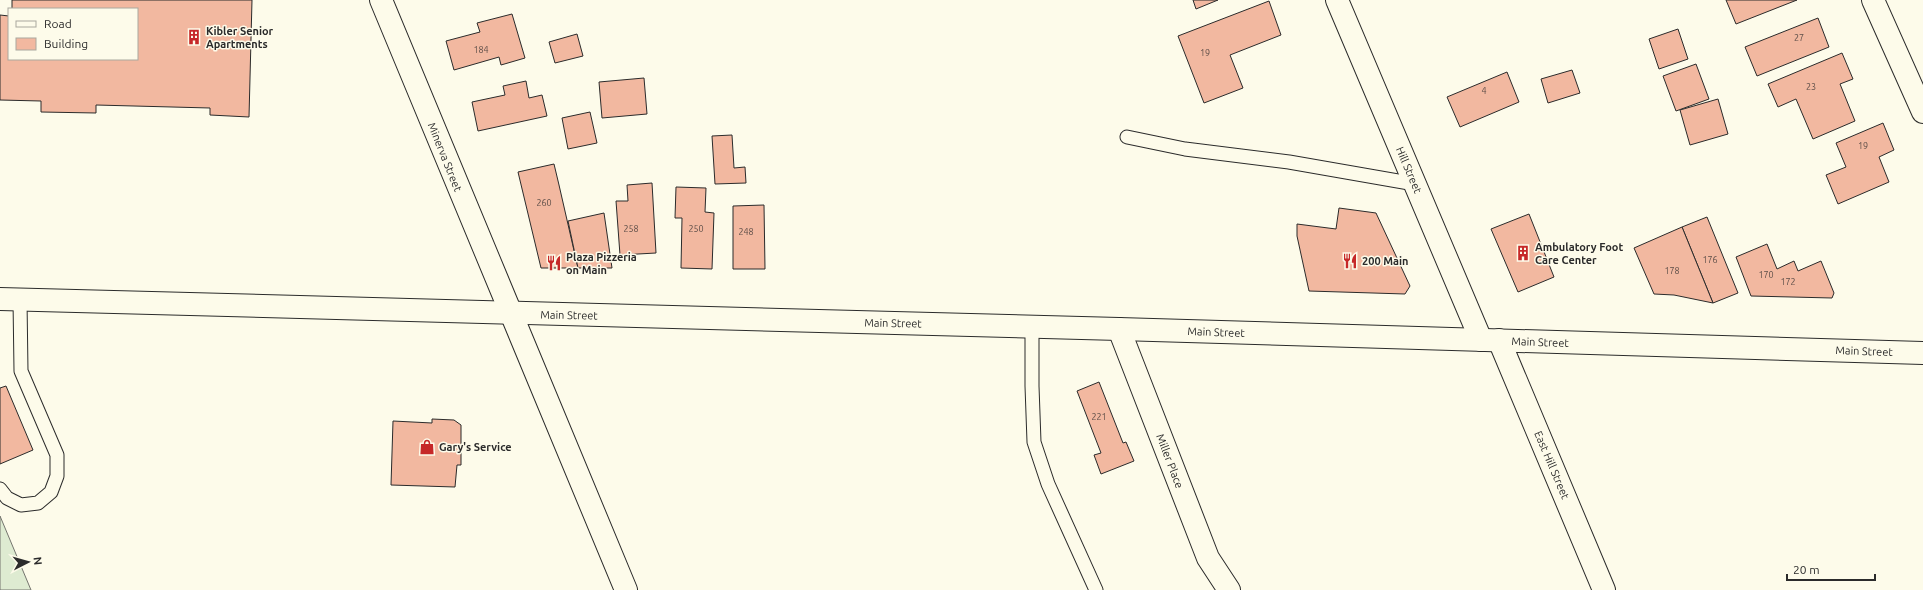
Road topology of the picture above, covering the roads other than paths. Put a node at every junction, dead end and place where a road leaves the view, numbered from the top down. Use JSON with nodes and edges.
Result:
{"nodes":[{"id":1,"x":381,"y":0,"type":"edge"},
{"id":2,"x":1337,"y":0,"type":"edge"},
{"id":3,"x":1873,"y":0,"type":"edge"},
{"id":4,"x":1923,"y":112,"type":"edge"},
{"id":5,"x":1127,"y":138,"type":"dead end"},
{"id":6,"x":1415,"y":184,"type":"junction"},
{"id":7,"x":10,"y":300,"type":"edge"},
{"id":8,"x":510,"y":313,"type":"junction"},
{"id":9,"x":1032,"y":327,"type":"junction"},
{"id":10,"x":1119,"y":329,"type":"junction"},
{"id":11,"x":1490,"y":340,"type":"junction"},
{"id":12,"x":1923,"y":353,"type":"edge"},
{"id":13,"x":0,"y":489,"type":"edge"},
{"id":14,"x":626,"y":590,"type":"edge"},
{"id":15,"x":1096,"y":590,"type":"edge"},
{"id":16,"x":1229,"y":590,"type":"edge"},
{"id":17,"x":1604,"y":590,"type":"edge"}],
"edges":[{"from":1,"to":8,"type":"main road","name":"Minerva Street"},
{"from":2,"to":6,"type":"main road","name":"Hill Street"},
{"from":3,"to":4,"type":"main road"},
{"from":5,"to":6,"type":"lane"},
{"from":6,"to":11,"type":"main road","name":"Hill Street"},
{"from":7,"to":8,"type":"main road","name":"Main Street"},
{"from":7,"to":13,"type":"lane"},
{"from":8,"to":9,"type":"main road","name":"Main Street"},
{"from":8,"to":14,"type":"main road","name":"Minerva Street"},
{"from":9,"to":10,"type":"main road","name":"Main Street"},
{"from":9,"to":15,"type":"lane"},
{"from":10,"to":11,"type":"main road","name":"Main Street"},
{"from":10,"to":16,"type":"main road","name":"Miller Place"},
{"from":11,"to":12,"type":"main road","name":"Main Street"},
{"from":11,"to":17,"type":"main road","name":"East Hill Street"}]}
